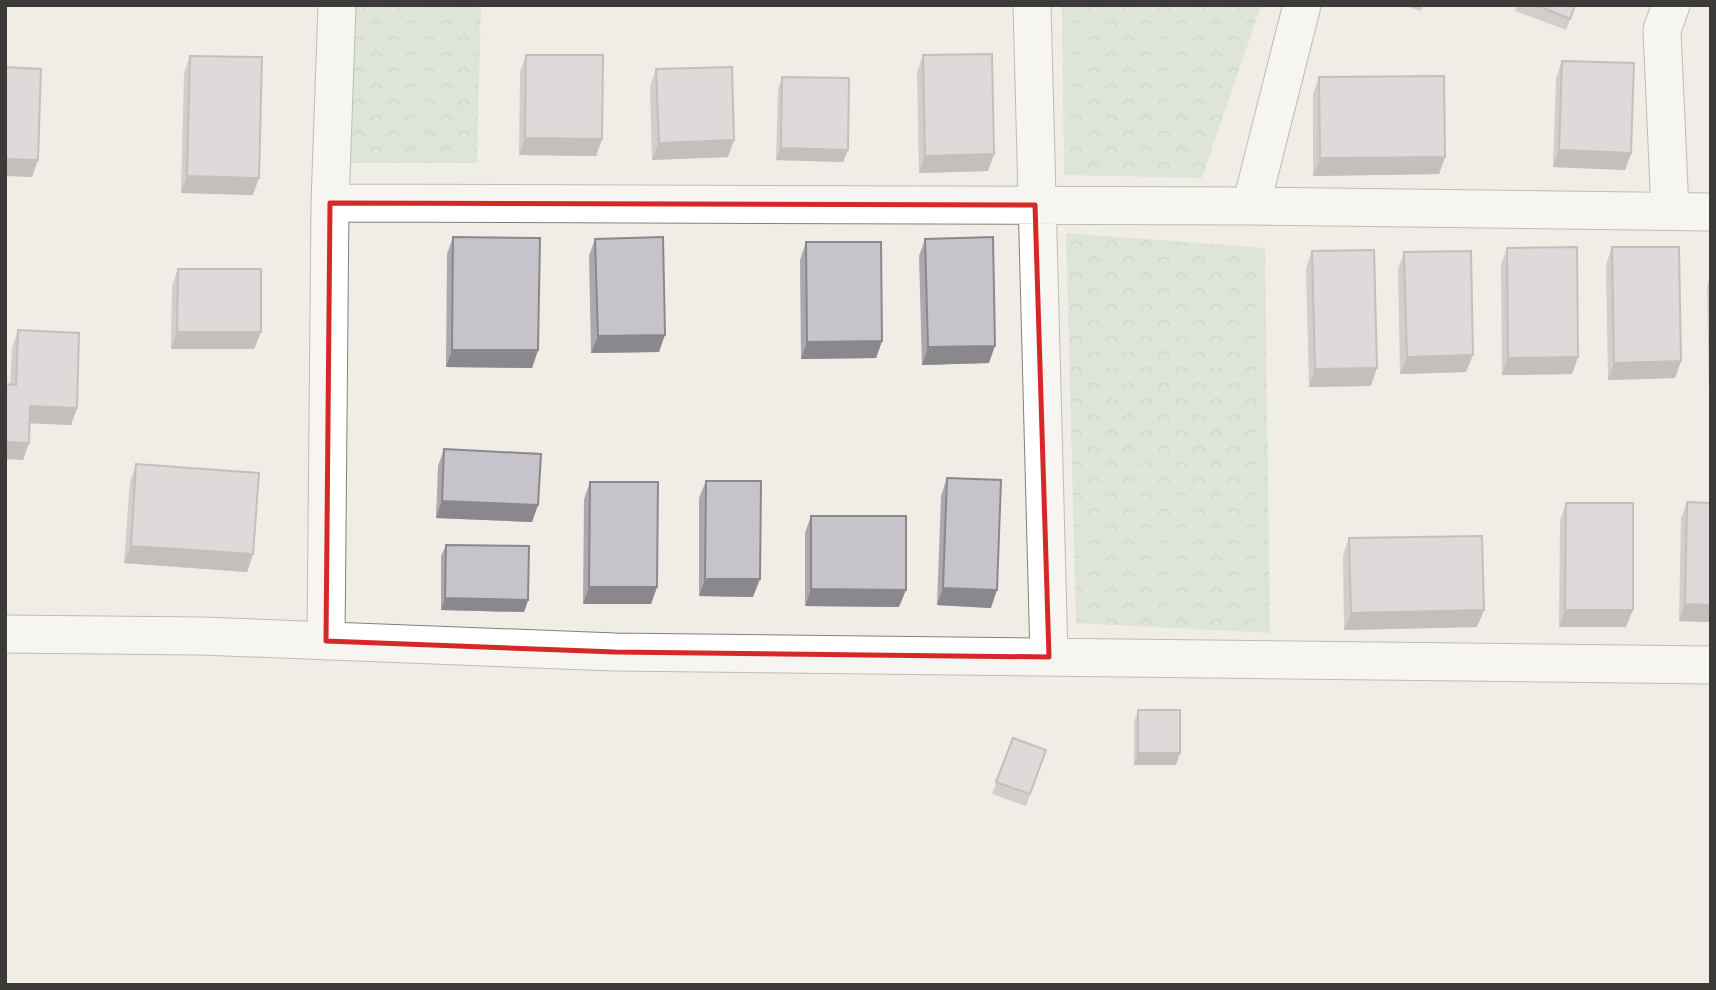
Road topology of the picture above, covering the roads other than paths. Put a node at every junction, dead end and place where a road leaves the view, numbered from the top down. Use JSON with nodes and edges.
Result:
{"nodes":[{"id":1,"x":337,"y":5,"type":"edge"},
{"id":2,"x":1032,"y":5,"type":"edge"},
{"id":3,"x":1302,"y":5,"type":"edge"},
{"id":4,"x":1671,"y":5,"type":"edge"},
{"id":5,"x":330,"y":203,"type":"junction"},
{"id":6,"x":1035,"y":205,"type":"junction"},
{"id":7,"x":1251,"y":206,"type":"junction"},
{"id":8,"x":1670,"y":211,"type":"junction"},
{"id":9,"x":1711,"y":212,"type":"edge"},
{"id":10,"x":5,"y":634,"type":"edge"},
{"id":11,"x":326,"y":641,"type":"junction"},
{"id":12,"x":1049,"y":657,"type":"junction"},
{"id":13,"x":1711,"y":665,"type":"edge"}],
"edges":[{"from":1,"to":5,"type":"street"},
{"from":2,"to":6,"type":"street"},
{"from":3,"to":7,"type":"street"},
{"from":4,"to":8,"type":"street"},
{"from":5,"to":6,"type":"street"},
{"from":5,"to":11,"type":"street"},
{"from":6,"to":7,"type":"street"},
{"from":6,"to":12,"type":"street"},
{"from":7,"to":8,"type":"street"},
{"from":8,"to":9,"type":"street"},
{"from":10,"to":11,"type":"street"},
{"from":11,"to":12,"type":"street"},
{"from":12,"to":13,"type":"street"}]}
